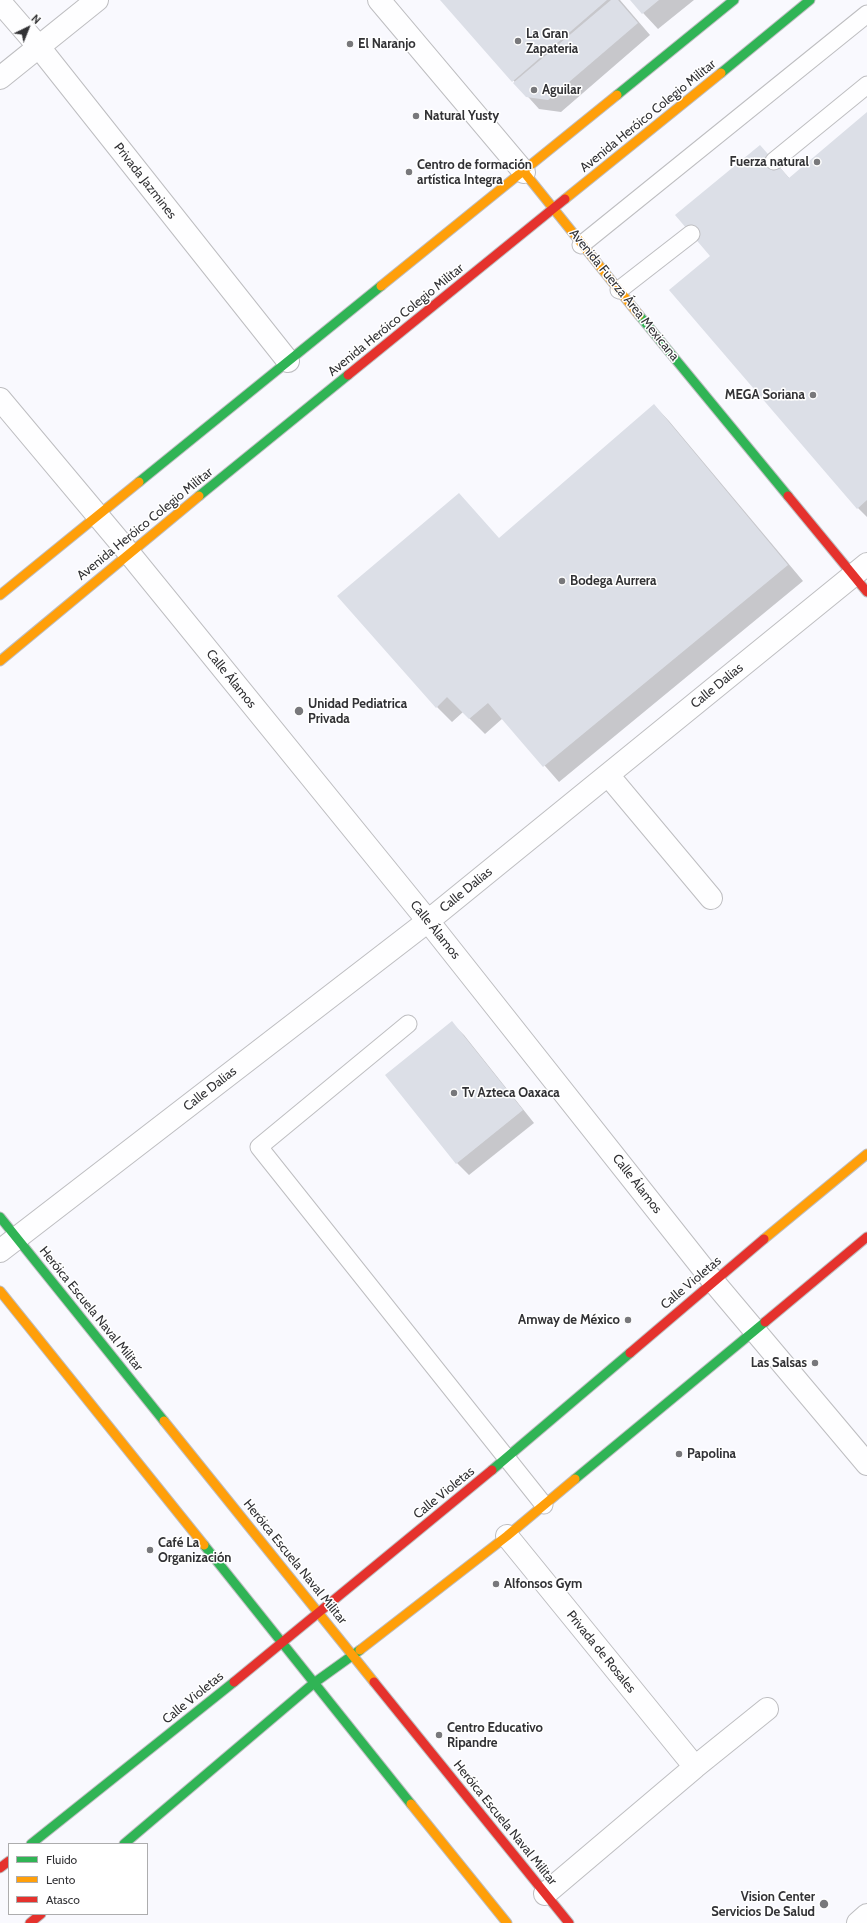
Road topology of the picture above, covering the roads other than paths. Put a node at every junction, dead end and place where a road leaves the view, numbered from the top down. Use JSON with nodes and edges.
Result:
{"nodes":[{"id":1,"x":97,"y":0,"type":"edge"},
{"id":2,"x":379,"y":0,"type":"edge"},
{"id":3,"x":734,"y":0,"type":"edge"},
{"id":4,"x":810,"y":0,"type":"edge"},
{"id":5,"x":0,"y":2,"type":"edge"},
{"id":6,"x":867,"y":14,"type":"edge"},
{"id":7,"x":39,"y":47,"type":"junction"},
{"id":8,"x":0,"y":78,"type":"edge"},
{"id":9,"x":867,"y":85,"type":"edge"},
{"id":10,"x":774,"y":161,"type":"dead end"},
{"id":11,"x":524,"y":172,"type":"junction"},
{"id":12,"x":554,"y":208,"type":"junction"},
{"id":13,"x":691,"y":234,"type":"dead end"},
{"id":14,"x":581,"y":245,"type":"junction"},
{"id":15,"x":619,"y":290,"type":"junction"},
{"id":16,"x":288,"y":361,"type":"junction"},
{"id":17,"x":0,"y":399,"type":"edge"},
{"id":18,"x":97,"y":516,"type":"junction"},
{"id":19,"x":129,"y":553,"type":"junction"},
{"id":20,"x":860,"y":570,"type":"edge"},
{"id":21,"x":867,"y":592,"type":"edge"},
{"id":22,"x":0,"y":595,"type":"edge"},
{"id":23,"x":0,"y":661,"type":"edge"},
{"id":24,"x":608,"y":775,"type":"junction"},
{"id":25,"x":711,"y":898,"type":"dead end"},
{"id":26,"x":428,"y":921,"type":"junction"},
{"id":27,"x":408,"y":1024,"type":"dead end"},
{"id":28,"x":867,"y":1154,"type":"edge"},
{"id":29,"x":0,"y":1217,"type":"edge"},
{"id":30,"x":17,"y":1237,"type":"junction"},
{"id":31,"x":867,"y":1237,"type":"edge"},
{"id":32,"x":0,"y":1251,"type":"edge"},
{"id":33,"x":713,"y":1281,"type":"junction"},
{"id":34,"x":0,"y":1291,"type":"edge"},
{"id":35,"x":756,"y":1330,"type":"junction"},
{"id":36,"x":506,"y":1459,"type":"junction"},
{"id":37,"x":867,"y":1464,"type":"edge"},
{"id":38,"x":544,"y":1505,"type":"junction"},
{"id":39,"x":507,"y":1536,"type":"junction"},
{"id":40,"x":319,"y":1613,"type":"junction"},
{"id":41,"x":283,"y":1643,"type":"junction"},
{"id":42,"x":354,"y":1655,"type":"junction"},
{"id":43,"x":314,"y":1683,"type":"junction"},
{"id":44,"x":767,"y":1709,"type":"dead end"},
{"id":45,"x":695,"y":1767,"type":"junction"},
{"id":46,"x":32,"y":1843,"type":"edge"},
{"id":47,"x":125,"y":1843,"type":"edge"},
{"id":48,"x":8,"y":1862,"type":"edge"},
{"id":49,"x":0,"y":1868,"type":"edge"},
{"id":50,"x":545,"y":1894,"type":"junction"},
{"id":51,"x":40,"y":1915,"type":"edge"},
{"id":52,"x":867,"y":1915,"type":"edge"},
{"id":53,"x":30,"y":1923,"type":"edge"},
{"id":54,"x":507,"y":1923,"type":"edge"},
{"id":55,"x":569,"y":1923,"type":"edge"},
{"id":56,"x":858,"y":1923,"type":"edge"}],
"edges":[{"from":1,"to":7,"type":"street"},
{"from":2,"to":11,"type":"street","name":"Avenida Fuerza Área Mexicana"},
{"from":3,"to":11,"type":"street"},
{"from":4,"to":12,"type":"street","name":"Avenida Heróico Colegio Militar"},
{"from":5,"to":7,"type":"street","name":"Privada Jazmines"},
{"from":6,"to":14,"type":"lane"},
{"from":7,"to":8,"type":"street"},
{"from":7,"to":16,"type":"street","name":"Privada Jazmines"},
{"from":9,"to":10,"type":"lane"},
{"from":11,"to":12,"type":"street","name":"Avenida Fuerza Área Mexicana"},
{"from":11,"to":16,"type":"street"},
{"from":12,"to":14,"type":"street","name":"Avenida Fuerza Área Mexicana"},
{"from":12,"to":19,"type":"street","name":"Avenida Heróico Colegio Militar"},
{"from":13,"to":15,"type":"lane"},
{"from":14,"to":15,"type":"street","name":"Avenida Fuerza Área Mexicana"},
{"from":15,"to":20,"type":"street","name":"Avenida Fuerza Área Mexicana"},
{"from":16,"to":18,"type":"street"},
{"from":17,"to":18,"type":"street","name":"Calle Álamos"},
{"from":18,"to":19,"type":"street","name":"Calle Álamos"},
{"from":18,"to":22,"type":"street"},
{"from":19,"to":23,"type":"street","name":"Avenida Heróico Colegio Militar"},
{"from":19,"to":26,"type":"street","name":"Calle Álamos"},
{"from":20,"to":21,"type":"street","name":"Avenida Fuerza Área Mexicana"},
{"from":20,"to":24,"type":"street","name":"Calle Dalias"},
{"from":24,"to":25,"type":"street"},
{"from":24,"to":26,"type":"street","name":"Calle Dalias"},
{"from":26,"to":30,"type":"street","name":"Calle Dalias"},
{"from":26,"to":33,"type":"street","name":"Calle Álamos"},
{"from":27,"to":36,"type":"lane"},
{"from":28,"to":33,"type":"street","name":"Calle Violetas"},
{"from":29,"to":30,"type":"street","name":"Heróica Escuela Naval Militar"},
{"from":30,"to":32,"type":"street","name":"Calle Dalias"},
{"from":30,"to":40,"type":"street","name":"Heróica Escuela Naval Militar"},
{"from":31,"to":35,"type":"street"},
{"from":33,"to":35,"type":"street","name":"Calle Álamos"},
{"from":33,"to":36,"type":"street","name":"Calle Violetas"},
{"from":34,"to":41,"type":"street"},
{"from":35,"to":37,"type":"street","name":"Calle Álamos"},
{"from":35,"to":38,"type":"street"},
{"from":36,"to":38,"type":"lane"},
{"from":36,"to":40,"type":"street","name":"Calle Violetas"},
{"from":38,"to":39,"type":"street"},
{"from":39,"to":42,"type":"street"},
{"from":39,"to":45,"type":"street","name":"Privada de Rosales"},
{"from":40,"to":41,"type":"street","name":"Calle Violetas"},
{"from":40,"to":42,"type":"street","name":"Heróica Escuela Naval Militar"},
{"from":41,"to":43,"type":"street"},
{"from":41,"to":46,"type":"street","name":"Calle Violetas"},
{"from":42,"to":43,"type":"street"},
{"from":42,"to":50,"type":"street","name":"Heróica Escuela Naval Militar"},
{"from":43,"to":47,"type":"street"},
{"from":43,"to":54,"type":"street"},
{"from":44,"to":45,"type":"street"},
{"from":45,"to":50,"type":"street"},
{"from":48,"to":49,"type":"street"},
{"from":50,"to":55,"type":"street","name":"Heróica Escuela Naval Militar"},
{"from":51,"to":53,"type":"street"},
{"from":52,"to":56,"type":"street"}]}
